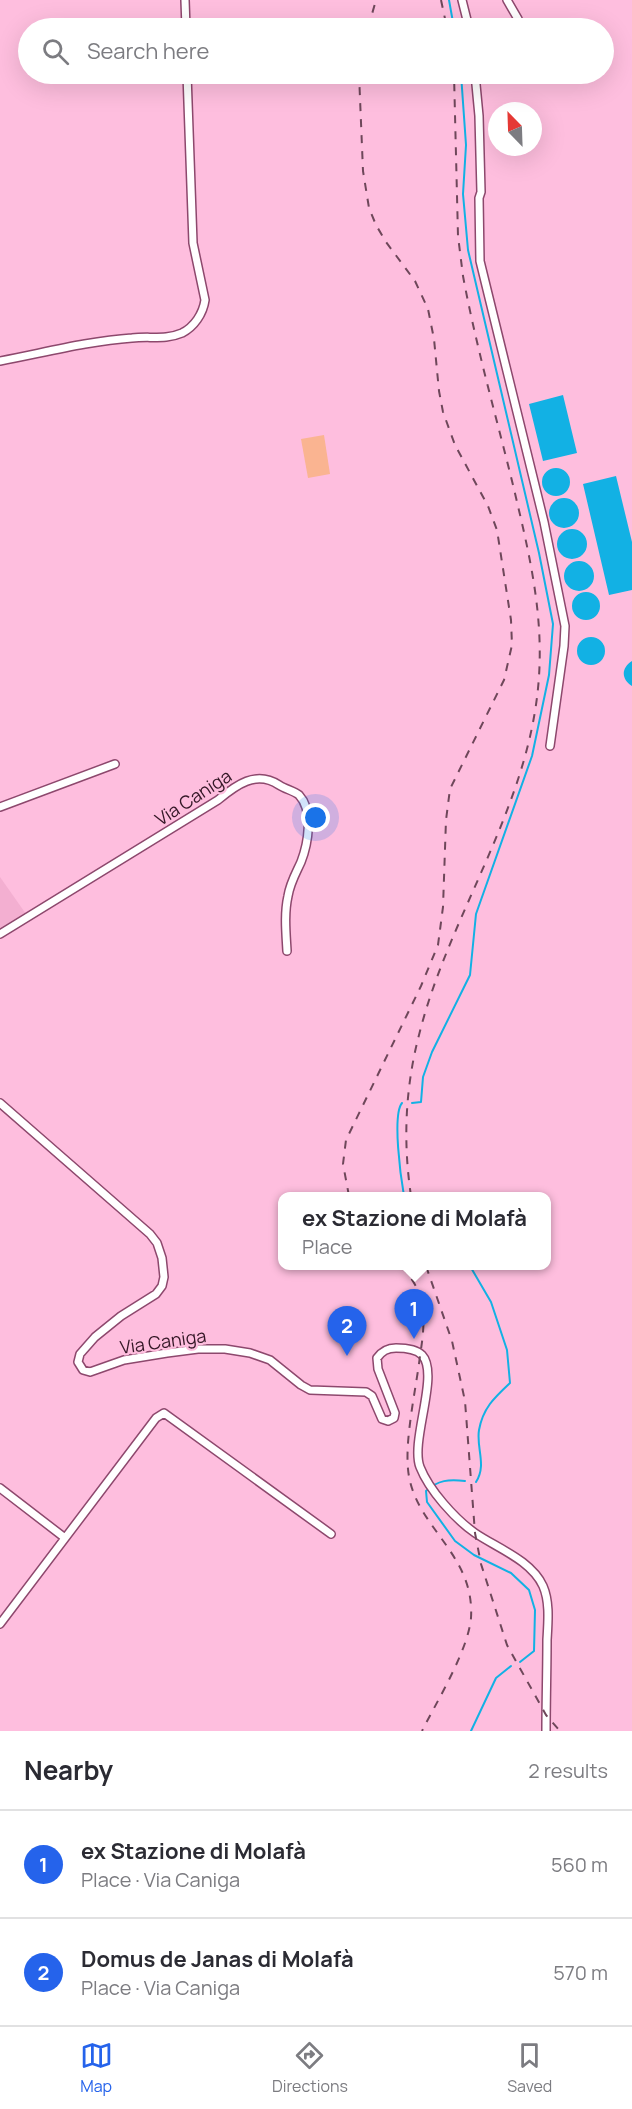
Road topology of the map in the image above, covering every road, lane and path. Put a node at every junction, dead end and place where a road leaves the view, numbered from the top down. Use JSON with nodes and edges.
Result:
{"nodes":[{"id":1,"x":185,"y":0,"type":"edge"},
{"id":2,"x":462,"y":0,"type":"edge"},
{"id":3,"x":507,"y":0,"type":"edge"},
{"id":4,"x":186,"y":18,"type":"edge"},
{"id":5,"x":466,"y":18,"type":"edge"},
{"id":6,"x":517,"y":18,"type":"edge"},
{"id":7,"x":187,"y":84,"type":"edge"},
{"id":8,"x":476,"y":84,"type":"edge"},
{"id":9,"x":0,"y":361,"type":"edge"},
{"id":10,"x":550,"y":746,"type":"dead end"},
{"id":11,"x":114,"y":764,"type":"dead end"},
{"id":12,"x":0,"y":807,"type":"edge"},
{"id":13,"x":0,"y":934,"type":"edge"},
{"id":14,"x":287,"y":951,"type":"dead end"},
{"id":15,"x":0,"y":1103,"type":"edge"},
{"id":16,"x":0,"y":1488,"type":"edge"},
{"id":17,"x":331,"y":1534,"type":"dead end"},
{"id":18,"x":65,"y":1538,"type":"junction"},
{"id":19,"x":0,"y":1624,"type":"edge"},
{"id":20,"x":546,"y":1731,"type":"edge"}],
"edges":[{"from":1,"to":4,"type":"street"},
{"from":2,"to":5,"type":"street"},
{"from":3,"to":6,"type":"street"},
{"from":7,"to":9,"type":"street"},
{"from":8,"to":10,"type":"street"},
{"from":11,"to":12,"type":"street"},
{"from":13,"to":14,"type":"street","name":"Via Caniga"},
{"from":15,"to":20,"type":"street","name":"Via Caniga"},
{"from":16,"to":18,"type":"street"},
{"from":17,"to":18,"type":"street"},
{"from":18,"to":19,"type":"street"}]}
